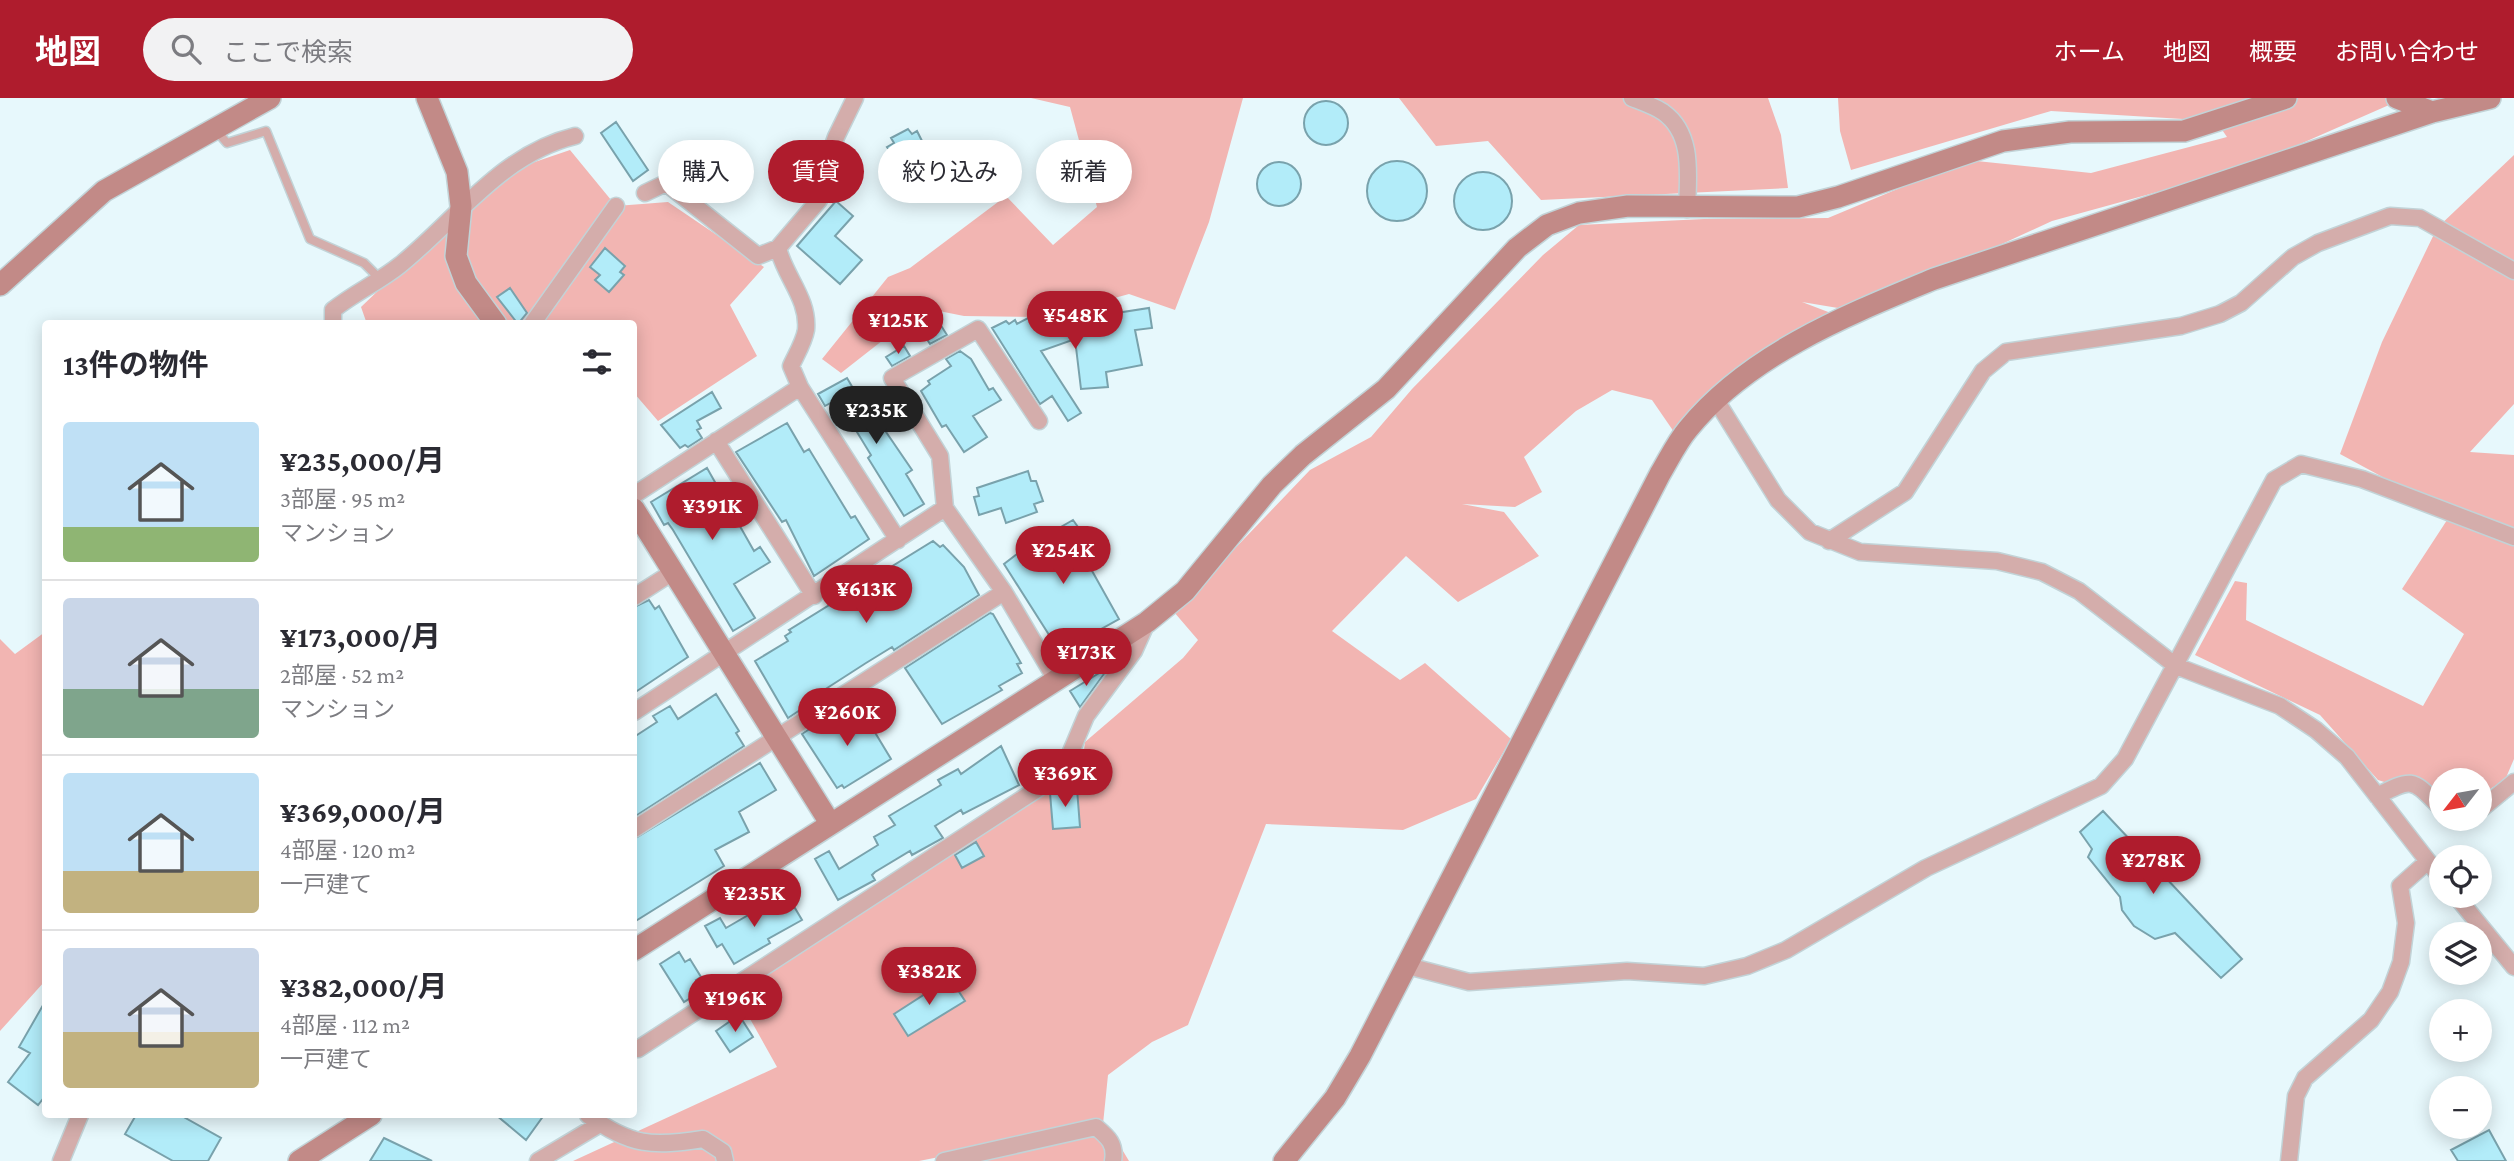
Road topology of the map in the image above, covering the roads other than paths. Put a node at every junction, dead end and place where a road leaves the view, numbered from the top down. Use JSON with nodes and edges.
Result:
{"nodes":[{"id":1,"x":270,"y":98,"type":"edge"},
{"id":2,"x":427,"y":98,"type":"edge"},
{"id":3,"x":855,"y":98,"type":"edge"},
{"id":4,"x":1632,"y":98,"type":"edge"},
{"id":5,"x":2286,"y":98,"type":"edge"},
{"id":6,"x":2397,"y":98,"type":"edge"},
{"id":7,"x":2490,"y":98,"type":"edge"},
{"id":8,"x":2432,"y":112,"type":"junction"},
{"id":9,"x":215,"y":128,"type":"junction"},
{"id":10,"x":575,"y":136,"type":"dead end"},
{"id":11,"x":645,"y":193,"type":"dead end"},
{"id":12,"x":461,"y":206,"type":"junction"},
{"id":13,"x":616,"y":206,"type":"dead end"},
{"id":14,"x":1687,"y":209,"type":"junction"},
{"id":15,"x":778,"y":248,"type":"junction"},
{"id":16,"x":2514,"y":271,"type":"edge"},
{"id":17,"x":380,"y":279,"type":"junction"},
{"id":18,"x":0,"y":285,"type":"edge"},
{"id":19,"x":333,"y":320,"type":"edge"},
{"id":20,"x":493,"y":320,"type":"edge"},
{"id":21,"x":535,"y":320,"type":"edge"},
{"id":22,"x":800,"y":387,"type":"junction"},
{"id":23,"x":1716,"y":400,"type":"junction"},
{"id":24,"x":1039,"y":421,"type":"dead end"},
{"id":25,"x":716,"y":440,"type":"junction"},
{"id":26,"x":637,"y":493,"type":"edge"},
{"id":27,"x":945,"y":509,"type":"junction"},
{"id":28,"x":637,"y":514,"type":"edge"},
{"id":29,"x":2514,"y":537,"type":"edge"},
{"id":30,"x":898,"y":540,"type":"junction"},
{"id":31,"x":1829,"y":541,"type":"junction"},
{"id":32,"x":673,"y":572,"type":"junction"},
{"id":33,"x":1004,"y":592,"type":"junction"},
{"id":34,"x":637,"y":595,"type":"edge"},
{"id":35,"x":814,"y":596,"type":"junction"},
{"id":36,"x":1147,"y":622,"type":"junction"},
{"id":37,"x":725,"y":655,"type":"junction"},
{"id":38,"x":2176,"y":666,"type":"junction"},
{"id":39,"x":1055,"y":678,"type":"junction"},
{"id":40,"x":637,"y":710,"type":"edge"},
{"id":41,"x":775,"y":738,"type":"junction"},
{"id":42,"x":2514,"y":782,"type":"edge"},
{"id":43,"x":2377,"y":796,"type":"junction"},
{"id":44,"x":2429,"y":796,"type":"edge"},
{"id":45,"x":2492,"y":800,"type":"edge"},
{"id":46,"x":830,"y":822,"type":"junction"},
{"id":47,"x":637,"y":827,"type":"edge"},
{"id":48,"x":2428,"y":862,"type":"joint"},
{"id":49,"x":2466,"y":908,"type":"edge"},
{"id":50,"x":637,"y":945,"type":"edge"},
{"id":51,"x":1408,"y":966,"type":"junction"},
{"id":52,"x":2514,"y":967,"type":"edge"},
{"id":53,"x":637,"y":1049,"type":"edge"},
{"id":54,"x":79,"y":1118,"type":"edge"},
{"id":55,"x":366,"y":1118,"type":"edge"},
{"id":56,"x":594,"y":1119,"type":"edge"},
{"id":57,"x":61,"y":1161,"type":"edge"},
{"id":58,"x":299,"y":1161,"type":"edge"},
{"id":59,"x":538,"y":1161,"type":"edge"},
{"id":60,"x":725,"y":1161,"type":"edge"},
{"id":61,"x":944,"y":1161,"type":"edge"},
{"id":62,"x":1112,"y":1161,"type":"edge"},
{"id":63,"x":1284,"y":1161,"type":"edge"},
{"id":64,"x":2289,"y":1161,"type":"edge"}],
"edges":[{"from":1,"to":9,"type":"street"},
{"from":2,"to":12,"type":"street"},
{"from":3,"to":15,"type":"street"},
{"from":4,"to":14,"type":"street"},
{"from":5,"to":14,"type":"street"},
{"from":6,"to":8,"type":"street"},
{"from":7,"to":8,"type":"street"},
{"from":8,"to":23,"type":"street"},
{"from":9,"to":17,"type":"lane"},
{"from":9,"to":18,"type":"street"},
{"from":10,"to":12,"type":"street"},
{"from":11,"to":15,"type":"street"},
{"from":12,"to":17,"type":"street"},
{"from":12,"to":20,"type":"street"},
{"from":13,"to":21,"type":"street"},
{"from":14,"to":36,"type":"street"},
{"from":15,"to":22,"type":"street"},
{"from":16,"to":31,"type":"street"},
{"from":17,"to":19,"type":"street"},
{"from":22,"to":25,"type":"street"},
{"from":22,"to":30,"type":"street"},
{"from":23,"to":31,"type":"street"},
{"from":23,"to":51,"type":"street"},
{"from":24,"to":27,"type":"street"},
{"from":25,"to":26,"type":"street"},
{"from":25,"to":35,"type":"street"},
{"from":27,"to":30,"type":"street"},
{"from":27,"to":33,"type":"street"},
{"from":28,"to":32,"type":"street"},
{"from":29,"to":38,"type":"street"},
{"from":30,"to":35,"type":"street"},
{"from":31,"to":38,"type":"street"},
{"from":32,"to":34,"type":"street"},
{"from":32,"to":37,"type":"street"},
{"from":33,"to":39,"type":"street"},
{"from":33,"to":41,"type":"street"},
{"from":35,"to":37,"type":"street"},
{"from":36,"to":39,"type":"street"},
{"from":36,"to":53,"type":"street"},
{"from":37,"to":40,"type":"street"},
{"from":37,"to":41,"type":"street"},
{"from":38,"to":43,"type":"street"},
{"from":38,"to":51,"type":"street"},
{"from":39,"to":46,"type":"street"},
{"from":41,"to":46,"type":"street"},
{"from":41,"to":47,"type":"street"},
{"from":42,"to":45,"type":"street"},
{"from":43,"to":44,"type":"street"},
{"from":43,"to":48,"type":"street"},
{"from":46,"to":50,"type":"street"},
{"from":48,"to":64,"type":"street"},
{"from":49,"to":52,"type":"street"},
{"from":51,"to":63,"type":"street"},
{"from":54,"to":57,"type":"street"},
{"from":55,"to":58,"type":"street"},
{"from":56,"to":59,"type":"street"},
{"from":56,"to":60,"type":"street"},
{"from":61,"to":62,"type":"street"}]}
